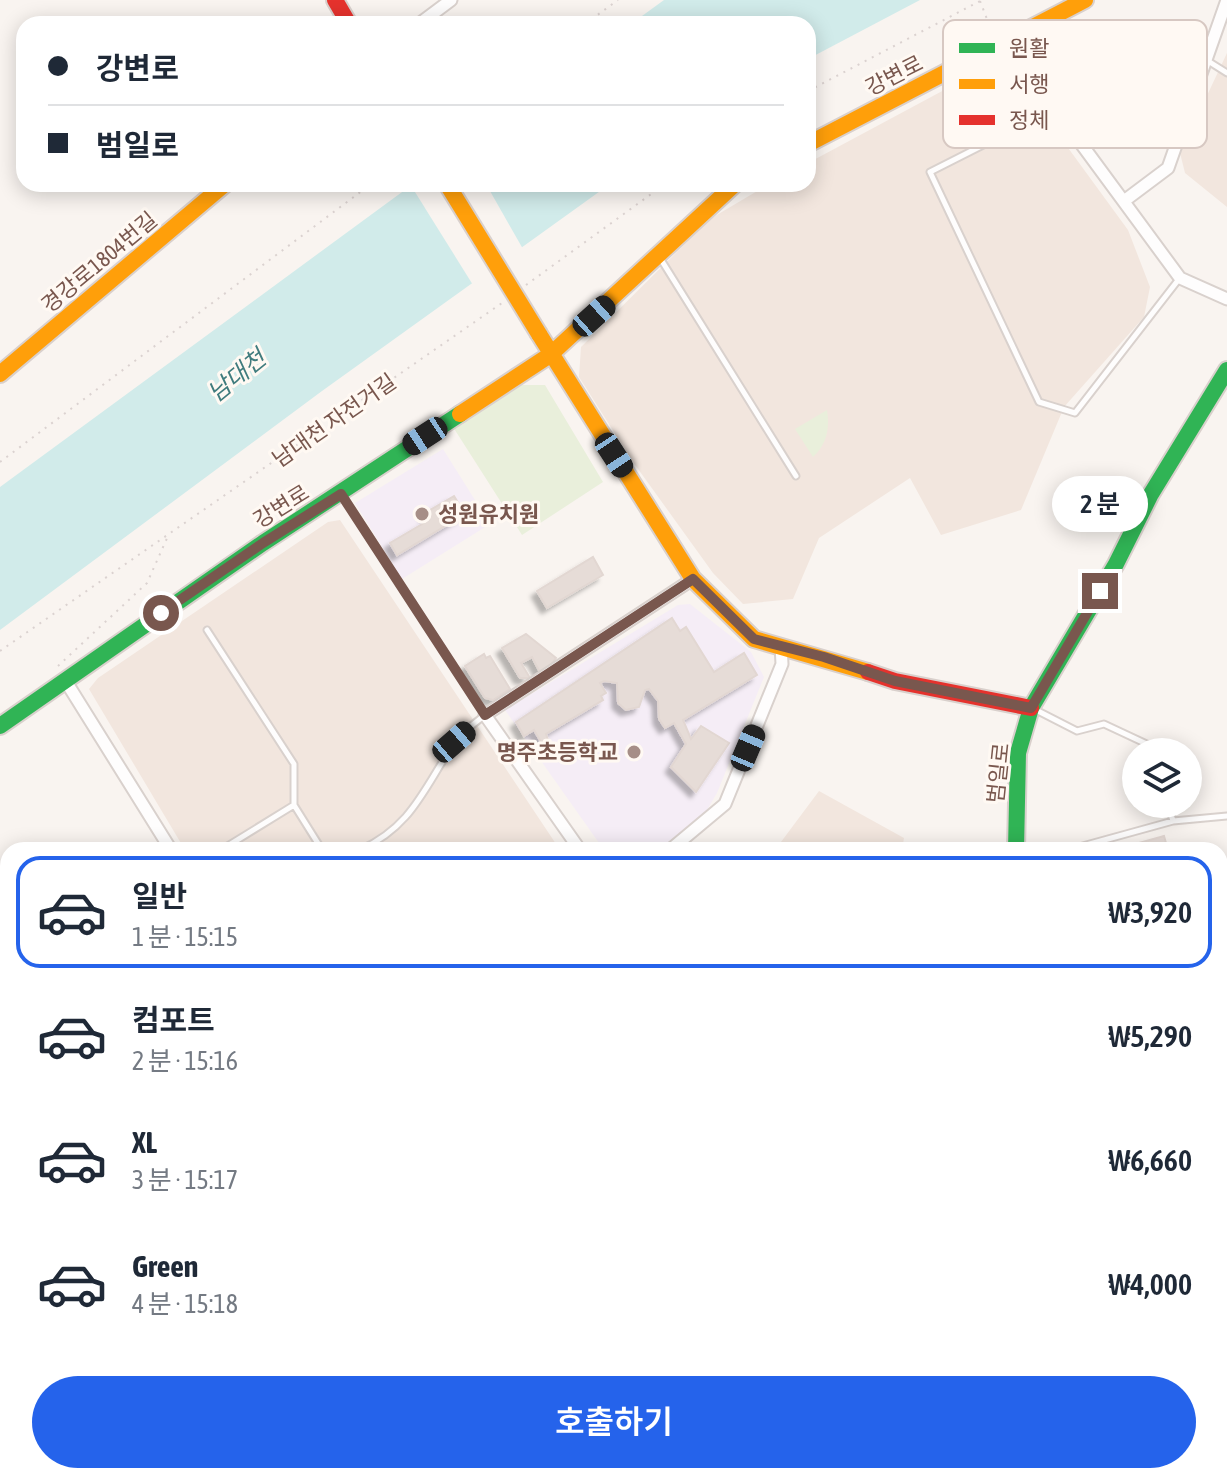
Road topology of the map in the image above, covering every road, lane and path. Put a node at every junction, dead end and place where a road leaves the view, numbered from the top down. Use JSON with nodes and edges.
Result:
{"nodes":[{"id":1,"x":451,"y":0,"type":"edge"},
{"id":2,"x":618,"y":0,"type":"edge"},
{"id":3,"x":981,"y":0,"type":"edge"},
{"id":4,"x":1085,"y":0,"type":"edge"},
{"id":5,"x":1227,"y":0,"type":"edge"},
{"id":6,"x":430,"y":16,"type":"edge"},
{"id":7,"x":596,"y":16,"type":"edge"},
{"id":8,"x":990,"y":20,"type":"edge"},
{"id":9,"x":1048,"y":20,"type":"edge"},
{"id":10,"x":1208,"y":61,"type":"joint"},
{"id":11,"x":1227,"y":73,"type":"edge"},
{"id":12,"x":943,"y":75,"type":"edge"},
{"id":13,"x":816,"y":87,"type":"edge"},
{"id":14,"x":816,"y":140,"type":"edge"},
{"id":15,"x":977,"y":148,"type":"edge"},
{"id":16,"x":1084,"y":148,"type":"edge"},
{"id":17,"x":1175,"y":148,"type":"edge"},
{"id":18,"x":216,"y":192,"type":"edge"},
{"id":19,"x":360,"y":192,"type":"edge"},
{"id":20,"x":452,"y":192,"type":"edge"},
{"id":21,"x":654,"y":192,"type":"edge"},
{"id":22,"x":727,"y":192,"type":"edge"},
{"id":23,"x":1124,"y":201,"type":"junction"},
{"id":24,"x":660,"y":257,"type":"junction"},
{"id":25,"x":1180,"y":278,"type":"junction"},
{"id":26,"x":527,"y":285,"type":"dead end"},
{"id":27,"x":1227,"y":299,"type":"edge"},
{"id":28,"x":502,"y":303,"type":"dead end"},
{"id":29,"x":550,"y":355,"type":"junction"},
{"id":30,"x":1227,"y":370,"type":"edge"},
{"id":31,"x":0,"y":374,"type":"edge"},
{"id":32,"x":0,"y":462,"type":"edge"},
{"id":33,"x":796,"y":476,"type":"dead end"},
{"id":34,"x":341,"y":494,"type":"junction"},
{"id":35,"x":168,"y":534,"type":"junction"},
{"id":36,"x":693,"y":579,"type":"junction"},
{"id":37,"x":207,"y":630,"type":"dead end"},
{"id":38,"x":781,"y":646,"type":"junction"},
{"id":39,"x":0,"y":651,"type":"edge"},
{"id":40,"x":61,"y":682,"type":"junction"},
{"id":41,"x":1031,"y":708,"type":"junction"},
{"id":42,"x":485,"y":715,"type":"junction"},
{"id":43,"x":0,"y":726,"type":"edge"},
{"id":44,"x":1134,"y":738,"type":"edge"},
{"id":45,"x":294,"y":805,"type":"junction"},
{"id":46,"x":1227,"y":816,"type":"edge"},
{"id":47,"x":1172,"y":818,"type":"edge"},
{"id":48,"x":1173,"y":821,"type":"junction"},
{"id":49,"x":166,"y":842,"type":"edge"},
{"id":50,"x":234,"y":842,"type":"edge"},
{"id":51,"x":317,"y":842,"type":"edge"},
{"id":52,"x":377,"y":842,"type":"edge"},
{"id":53,"x":574,"y":842,"type":"edge"},
{"id":54,"x":680,"y":842,"type":"edge"},
{"id":55,"x":1016,"y":842,"type":"edge"},
{"id":56,"x":1097,"y":842,"type":"edge"}],
"edges":[{"from":1,"to":6,"type":"street"},
{"from":2,"to":7,"type":"path"},
{"from":3,"to":8,"type":"path"},
{"from":3,"to":13,"type":"path"},
{"from":4,"to":9,"type":"street","name":"강변로"},
{"from":5,"to":10,"type":"street"},
{"from":10,"to":11,"type":"lane"},
{"from":12,"to":14,"type":"street","name":"강변로"},
{"from":15,"to":25,"type":"lane"},
{"from":16,"to":23,"type":"street"},
{"from":17,"to":23,"type":"street"},
{"from":18,"to":31,"type":"street","name":"경강로1804번길"},
{"from":19,"to":32,"type":"path"},
{"from":20,"to":29,"type":"street","bridge":true},
{"from":21,"to":26,"type":"path"},
{"from":22,"to":24,"type":"street","name":"강변로"},
{"from":23,"to":25,"type":"street"},
{"from":24,"to":29,"type":"street","name":"강변로"},
{"from":24,"to":33,"type":"lane"},
{"from":25,"to":27,"type":"street"},
{"from":28,"to":35,"type":"path","name":"남대천 자전거길"},
{"from":29,"to":34,"type":"street","name":"강변로"},
{"from":29,"to":36,"type":"street"},
{"from":30,"to":41,"type":"street","name":"범일로"},
{"from":34,"to":40,"type":"street","name":"강변로"},
{"from":34,"to":42,"type":"lane"},
{"from":35,"to":39,"type":"path","name":"남대천 자전거길"},
{"from":35,"to":40,"type":"path"},
{"from":36,"to":38,"type":"street"},
{"from":36,"to":42,"type":"street"},
{"from":37,"to":45,"type":"lane"},
{"from":38,"to":41,"type":"street"},
{"from":38,"to":54,"type":"street"},
{"from":40,"to":43,"type":"street","name":"강변로"},
{"from":40,"to":49,"type":"street"},
{"from":41,"to":44,"type":"lane"},
{"from":41,"to":55,"type":"street","name":"범일로"},
{"from":42,"to":52,"type":"lane"},
{"from":42,"to":53,"type":"street"},
{"from":45,"to":50,"type":"lane"},
{"from":45,"to":51,"type":"lane"},
{"from":46,"to":48,"type":"lane"},
{"from":47,"to":48,"type":"lane"},
{"from":48,"to":56,"type":"lane"}]}
